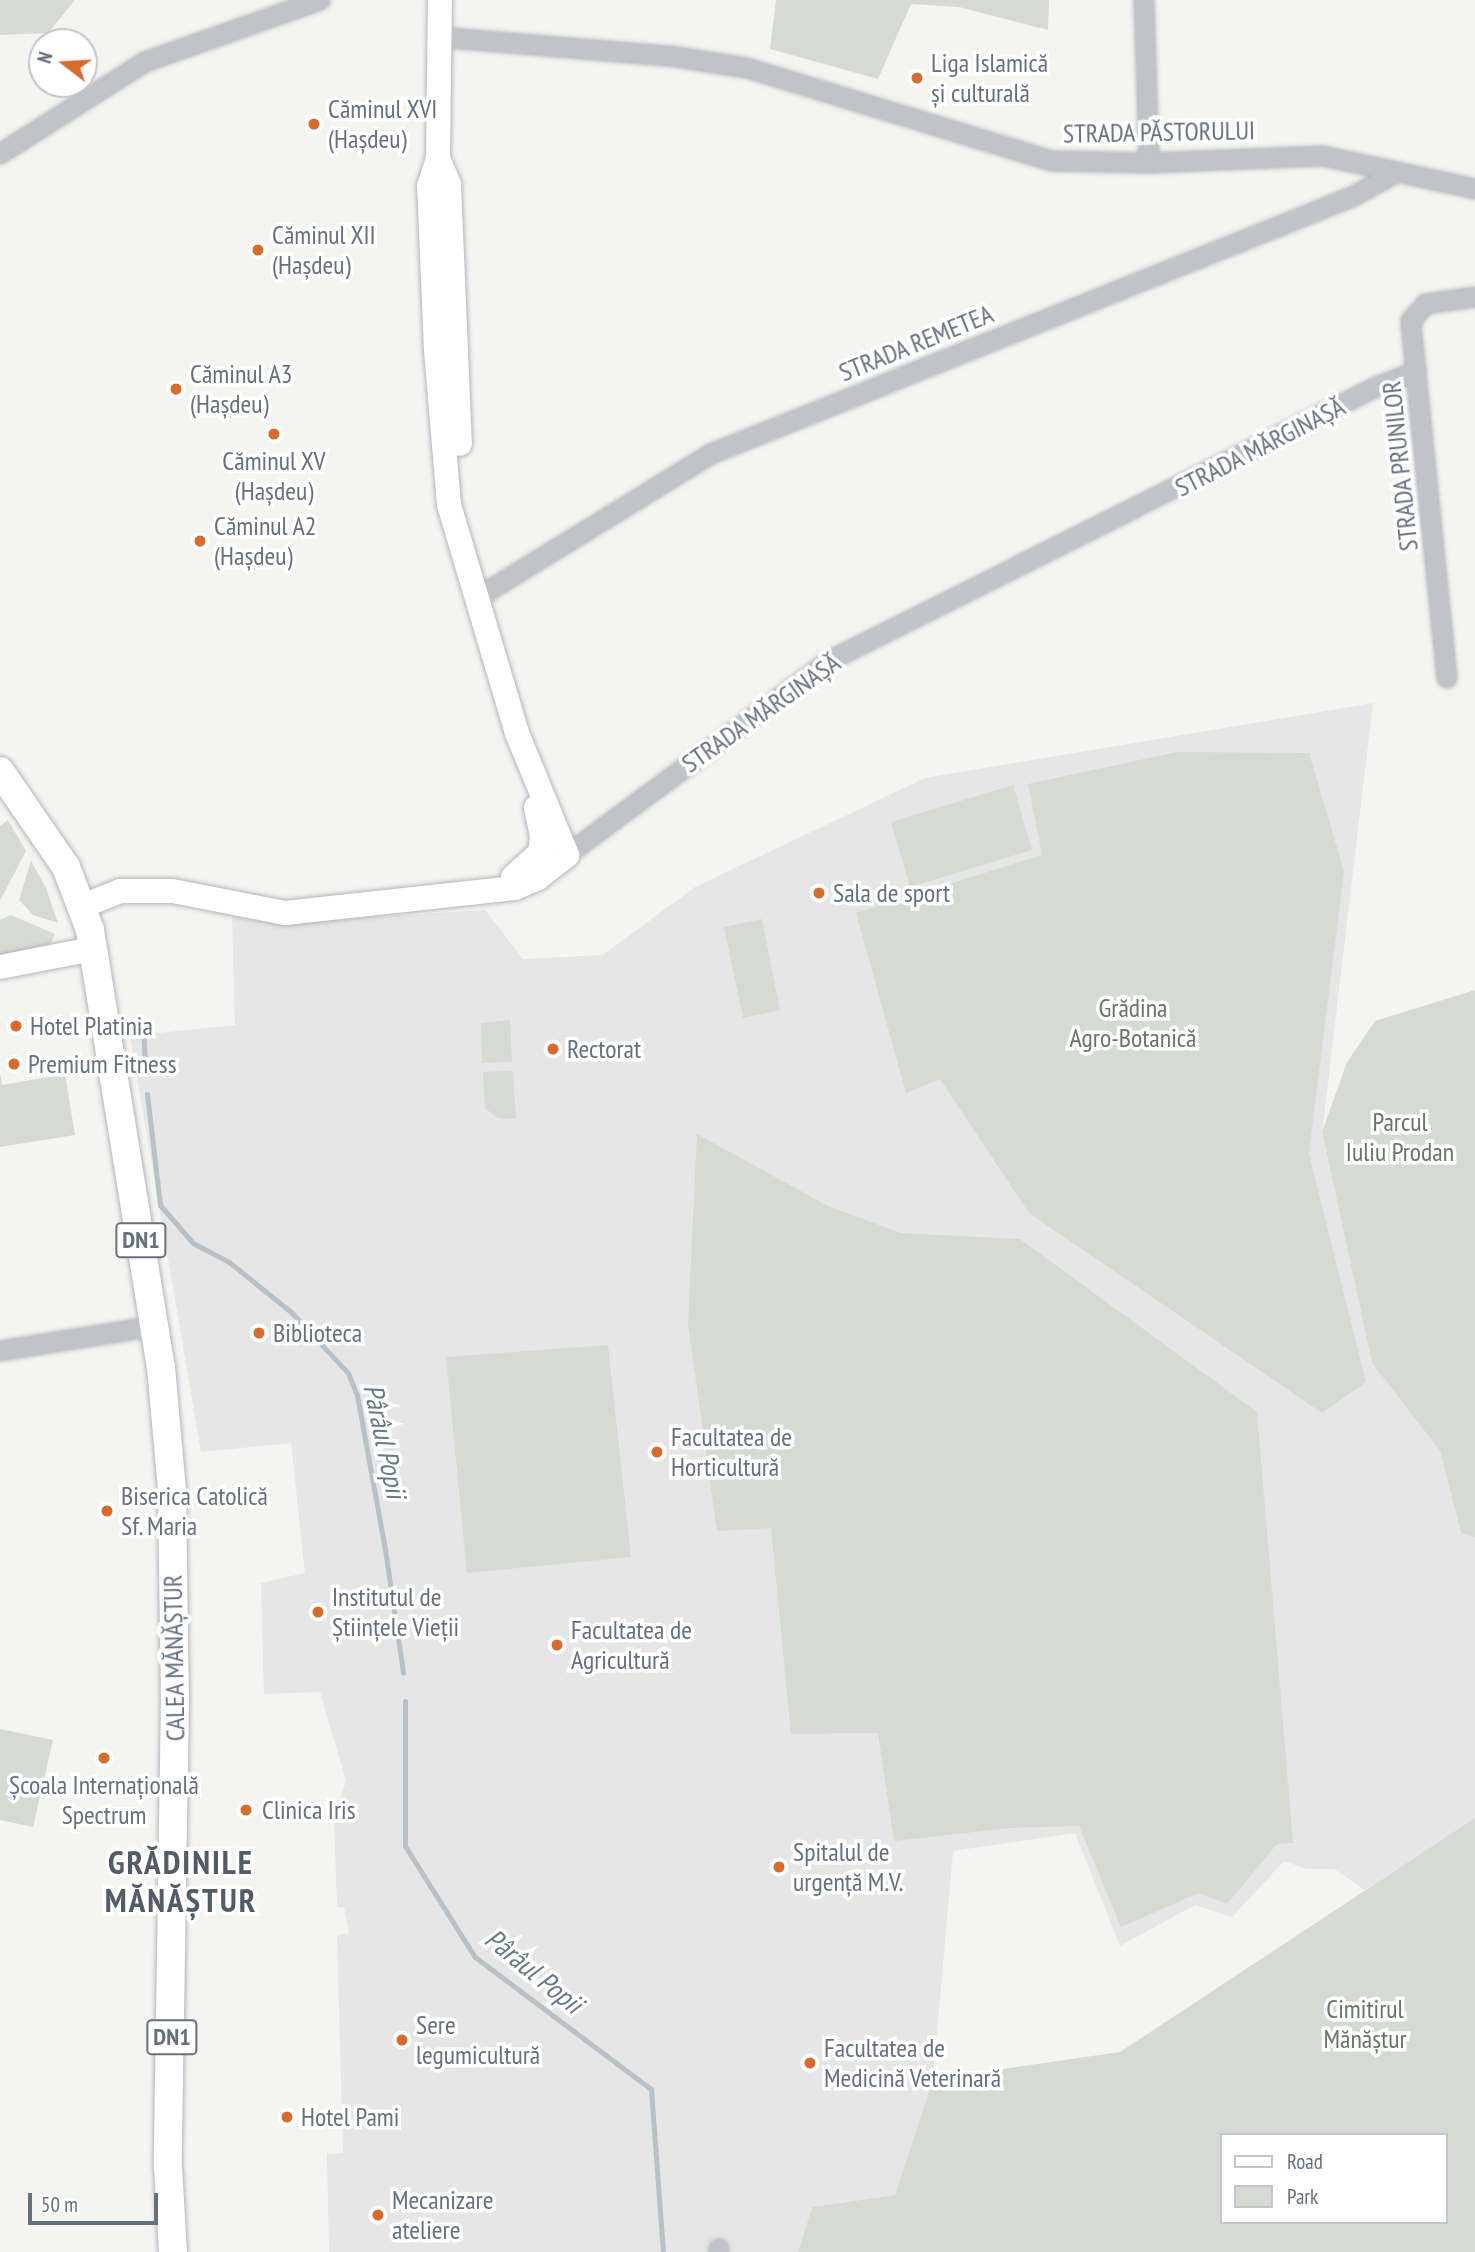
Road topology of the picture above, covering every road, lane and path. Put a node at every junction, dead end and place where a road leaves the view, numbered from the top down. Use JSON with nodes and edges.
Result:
{"nodes":[{"id":1,"x":320,"y":0,"type":"edge"},
{"id":2,"x":440,"y":0,"type":"edge"},
{"id":3,"x":1144,"y":0,"type":"edge"},
{"id":4,"x":437,"y":37,"type":"junction"},
{"id":5,"x":0,"y":154,"type":"edge"},
{"id":6,"x":1149,"y":163,"type":"junction"},
{"id":7,"x":1394,"y":174,"type":"junction"},
{"id":8,"x":1475,"y":189,"type":"edge"},
{"id":9,"x":1475,"y":297,"type":"edge"},
{"id":10,"x":1417,"y":371,"type":"junction"},
{"id":11,"x":477,"y":598,"type":"junction"},
{"id":12,"x":1447,"y":678,"type":"dead end"},
{"id":13,"x":517,"y":733,"type":"junction"},
{"id":14,"x":0,"y":771,"type":"edge"},
{"id":15,"x":567,"y":855,"type":"junction"},
{"id":16,"x":486,"y":892,"type":"junction"},
{"id":17,"x":82,"y":904,"type":"junction"},
{"id":18,"x":93,"y":949,"type":"junction"},
{"id":19,"x":0,"y":967,"type":"edge"},
{"id":20,"x":156,"y":1326,"type":"junction"},
{"id":21,"x":0,"y":1350,"type":"edge"},
{"id":22,"x":173,"y":2252,"type":"edge"}],
"edges":[{"from":1,"to":5,"type":"street"},
{"from":2,"to":4,"type":"street"},
{"from":3,"to":6,"type":"street"},
{"from":4,"to":6,"type":"street","name":"STRADA PĂSTORULUI"},
{"from":4,"to":11,"type":"street"},
{"from":6,"to":7,"type":"street","name":"STRADA PĂSTORULUI"},
{"from":7,"to":8,"type":"street","name":"STRADA PĂSTORULUI"},
{"from":7,"to":11,"type":"street","name":"STRADA REMETEA"},
{"from":9,"to":10,"type":"street","name":"STRADA PRUNILOR"},
{"from":10,"to":12,"type":"street","name":"STRADA PRUNILOR"},
{"from":10,"to":15,"type":"street","name":"STRADA MĂRGINAȘĂ"},
{"from":11,"to":13,"type":"street"},
{"from":13,"to":15,"type":"street"},
{"from":13,"to":16,"type":"street"},
{"from":14,"to":17,"type":"main road","number":"DN1"},
{"from":15,"to":16,"type":"street","name":"STRADA MĂRGINAȘĂ"},
{"from":16,"to":17,"type":"street","name":"STRADA MĂRGINAȘĂ"},
{"from":17,"to":18,"type":"main road","name":"CALEA MĂNĂȘTUR","number":"DN1"},
{"from":18,"to":19,"type":"street"},
{"from":18,"to":20,"type":"main road","name":"CALEA MĂNĂȘTUR","number":"DN1"},
{"from":20,"to":21,"type":"street"},
{"from":20,"to":22,"type":"main road","name":"CALEA MĂNĂȘTUR","number":"DN1"}]}
